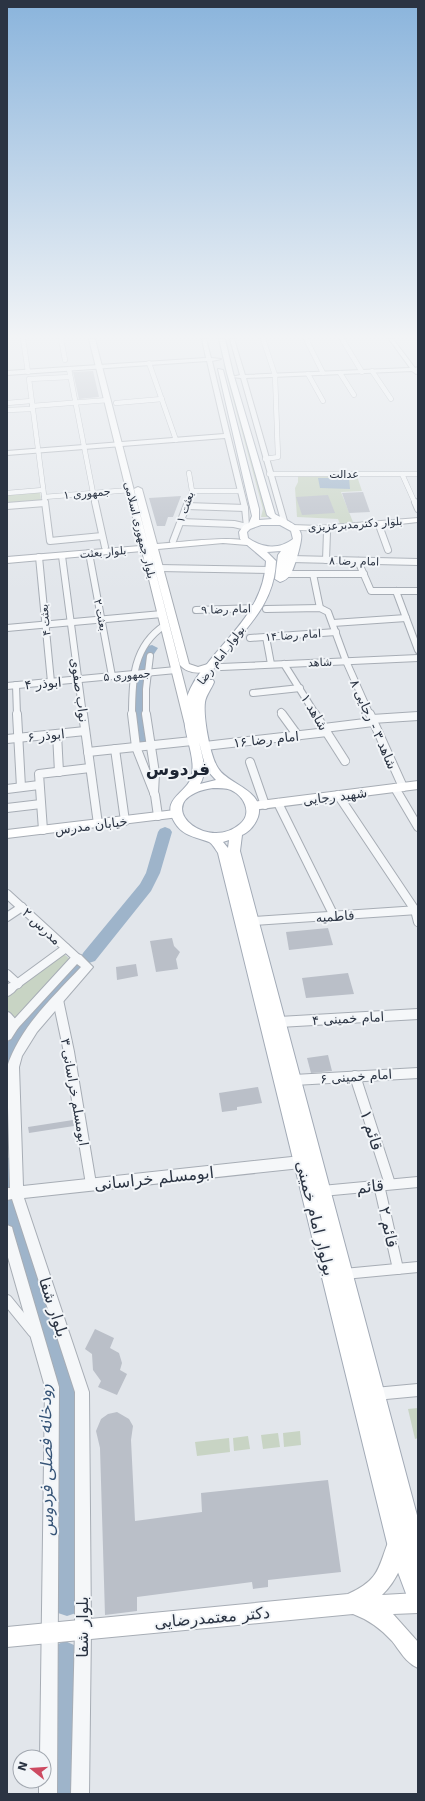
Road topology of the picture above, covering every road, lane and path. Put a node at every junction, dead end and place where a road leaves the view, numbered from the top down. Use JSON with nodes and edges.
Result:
{"nodes":[{"id":1,"x":34,"y":423,"type":"edge"},
{"id":2,"x":79,"y":423,"type":"edge"},
{"id":3,"x":118,"y":423,"type":"edge"},
{"id":4,"x":170,"y":423,"type":"edge"},
{"id":5,"x":224,"y":423,"type":"edge"},
{"id":6,"x":234,"y":423,"type":"edge"},
{"id":7,"x":244,"y":423,"type":"edge"},
{"id":8,"x":254,"y":423,"type":"edge"},
{"id":9,"x":276,"y":423,"type":"edge"},
{"id":10,"x":227,"y":436,"type":"junction"},
{"id":11,"x":176,"y":440,"type":"junction"},
{"id":12,"x":123,"y":444,"type":"junction"},
{"id":13,"x":83,"y":447,"type":"junction"},
{"id":14,"x":38,"y":450,"type":"junction"},
{"id":15,"x":7,"y":453,"type":"edge"},
{"id":16,"x":265,"y":459,"type":"junction"},
{"id":17,"x":189,"y":473,"type":"dead end"},
{"id":18,"x":269,"y":474,"type":"junction"},
{"id":19,"x":402,"y":474,"type":"junction"},
{"id":20,"x":418,"y":474,"type":"edge"},
{"id":21,"x":43,"y":490,"type":"junction"},
{"id":22,"x":130,"y":490,"type":"junction"},
{"id":23,"x":192,"y":490,"type":"junction"},
{"id":24,"x":241,"y":491,"type":"junction"},
{"id":25,"x":7,"y":493,"type":"edge"},
{"id":26,"x":93,"y":493,"type":"junction"},
{"id":27,"x":45,"y":500,"type":"junction"},
{"id":28,"x":7,"y":506,"type":"edge"},
{"id":29,"x":187,"y":506,"type":"junction"},
{"id":30,"x":245,"y":508,"type":"junction"},
{"id":31,"x":418,"y":508,"type":"edge"},
{"id":32,"x":418,"y":520,"type":"edge"},
{"id":33,"x":181,"y":522,"type":"junction"},
{"id":34,"x":418,"y":524,"type":"edge"},
{"id":35,"x":288,"y":525,"type":"junction"},
{"id":36,"x":248,"y":528,"type":"junction"},
{"id":37,"x":380,"y":528,"type":"junction"},
{"id":38,"x":150,"y":532,"type":"junction"},
{"id":39,"x":327,"y":532,"type":"junction"},
{"id":40,"x":102,"y":536,"type":"junction"},
{"id":41,"x":296,"y":540,"type":"junction"},
{"id":42,"x":173,"y":541,"type":"junction"},
{"id":43,"x":251,"y":545,"type":"junction"},
{"id":44,"x":149,"y":546,"type":"junction"},
{"id":45,"x":105,"y":547,"type":"junction"},
{"id":46,"x":388,"y":550,"type":"dead end"},
{"id":47,"x":89,"y":553,"type":"junction"},
{"id":48,"x":7,"y":556,"type":"edge"},
{"id":49,"x":62,"y":556,"type":"junction"},
{"id":50,"x":39,"y":558,"type":"junction"},
{"id":51,"x":291,"y":559,"type":"junction"},
{"id":52,"x":7,"y":560,"type":"edge"},
{"id":53,"x":326,"y":560,"type":"junction"},
{"id":54,"x":358,"y":561,"type":"junction"},
{"id":55,"x":418,"y":562,"type":"edge"},
{"id":56,"x":159,"y":568,"type":"junction"},
{"id":57,"x":272,"y":570,"type":"junction"},
{"id":58,"x":313,"y":574,"type":"junction"},
{"id":59,"x":364,"y":574,"type":"junction"},
{"id":60,"x":283,"y":577,"type":"junction"},
{"id":61,"x":396,"y":591,"type":"junction"},
{"id":62,"x":418,"y":591,"type":"edge"},
{"id":63,"x":262,"y":608,"type":"junction"},
{"id":64,"x":320,"y":608,"type":"junction"},
{"id":65,"x":196,"y":610,"type":"dead end"},
{"id":66,"x":162,"y":614,"type":"junction"},
{"id":67,"x":406,"y":618,"type":"junction"},
{"id":68,"x":101,"y":619,"type":"junction"},
{"id":69,"x":70,"y":622,"type":"junction"},
{"id":70,"x":333,"y":623,"type":"junction"},
{"id":71,"x":45,"y":624,"type":"junction"},
{"id":72,"x":169,"y":624,"type":"junction"},
{"id":73,"x":7,"y":628,"type":"edge"},
{"id":74,"x":336,"y":632,"type":"junction"},
{"id":75,"x":266,"y":637,"type":"junction"},
{"id":76,"x":250,"y":638,"type":"dead end"},
{"id":77,"x":418,"y":650,"type":"edge"},
{"id":78,"x":150,"y":656,"type":"dead end"},
{"id":79,"x":418,"y":658,"type":"edge"},
{"id":80,"x":346,"y":661,"type":"junction"},
{"id":81,"x":272,"y":664,"type":"junction"},
{"id":82,"x":284,"y":664,"type":"junction"},
{"id":83,"x":216,"y":666,"type":"junction"},
{"id":84,"x":176,"y":670,"type":"junction"},
{"id":85,"x":147,"y":673,"type":"junction"},
{"id":86,"x":134,"y":674,"type":"junction"},
{"id":87,"x":112,"y":676,"type":"junction"},
{"id":88,"x":78,"y":679,"type":"junction"},
{"id":89,"x":51,"y":682,"type":"junction"},
{"id":90,"x":16,"y":685,"type":"junction"},
{"id":91,"x":7,"y":686,"type":"edge"},
{"id":92,"x":300,"y":688,"type":"junction"},
{"id":93,"x":254,"y":693,"type":"dead end"},
{"id":94,"x":280,"y":712,"type":"dead end"},
{"id":95,"x":418,"y":716,"type":"edge"},
{"id":96,"x":189,"y":721,"type":"junction"},
{"id":97,"x":372,"y":721,"type":"junction"},
{"id":98,"x":326,"y":730,"type":"junction"},
{"id":99,"x":85,"y":731,"type":"junction"},
{"id":100,"x":57,"y":734,"type":"junction"},
{"id":101,"x":298,"y":736,"type":"junction"},
{"id":102,"x":19,"y":738,"type":"junction"},
{"id":103,"x":7,"y":739,"type":"edge"},
{"id":104,"x":192,"y":741,"type":"junction"},
{"id":105,"x":149,"y":745,"type":"junction"},
{"id":106,"x":205,"y":746,"type":"junction"},
{"id":107,"x":136,"y":747,"type":"junction"},
{"id":108,"x":115,"y":749,"type":"junction"},
{"id":109,"x":88,"y":752,"type":"junction"},
{"id":110,"x":345,"y":761,"type":"dead end"},
{"id":111,"x":250,"y":762,"type":"dead end"},
{"id":112,"x":90,"y":768,"type":"junction"},
{"id":113,"x":59,"y":772,"type":"junction"},
{"id":114,"x":39,"y":785,"type":"junction"},
{"id":115,"x":418,"y":786,"type":"edge"},
{"id":116,"x":21,"y":787,"type":"junction"},
{"id":117,"x":234,"y":787,"type":"junction"},
{"id":118,"x":399,"y":788,"type":"junction"},
{"id":119,"x":7,"y":789,"type":"edge"},
{"id":120,"x":154,"y":793,"type":"junction"},
{"id":121,"x":184,"y":794,"type":"junction"},
{"id":122,"x":338,"y":796,"type":"junction"},
{"id":123,"x":278,"y":803,"type":"junction"},
{"id":124,"x":41,"y":804,"type":"junction"},
{"id":125,"x":265,"y":805,"type":"junction"},
{"id":126,"x":253,"y":806,"type":"junction"},
{"id":127,"x":7,"y":808,"type":"edge"},
{"id":128,"x":175,"y":814,"type":"junction"},
{"id":129,"x":158,"y":816,"type":"junction"},
{"id":130,"x":125,"y":821,"type":"junction"},
{"id":131,"x":98,"y":824,"type":"junction"},
{"id":132,"x":418,"y":827,"type":"edge"},
{"id":133,"x":43,"y":830,"type":"junction"},
{"id":134,"x":7,"y":834,"type":"edge"},
{"id":135,"x":236,"y":834,"type":"junction"},
{"id":136,"x":213,"y":838,"type":"junction"},
{"id":137,"x":7,"y":894,"type":"edge"},
{"id":138,"x":22,"y":907,"type":"junction"},
{"id":139,"x":417,"y":910,"type":"edge"},
{"id":140,"x":334,"y":916,"type":"junction"},
{"id":141,"x":7,"y":917,"type":"edge"},
{"id":142,"x":253,"y":921,"type":"junction"},
{"id":143,"x":418,"y":922,"type":"edge"},
{"id":144,"x":66,"y":948,"type":"junction"},
{"id":145,"x":77,"y":958,"type":"junction"},
{"id":146,"x":7,"y":974,"type":"edge"},
{"id":147,"x":18,"y":984,"type":"junction"},
{"id":148,"x":7,"y":992,"type":"edge"},
{"id":149,"x":58,"y":1000,"type":"junction"},
{"id":150,"x":418,"y":1014,"type":"edge"},
{"id":151,"x":9,"y":1021,"type":"edge"},
{"id":152,"x":279,"y":1022,"type":"junction"},
{"id":153,"x":7,"y":1036,"type":"edge"},
{"id":154,"x":418,"y":1073,"type":"edge"},
{"id":155,"x":355,"y":1076,"type":"junction"},
{"id":156,"x":294,"y":1080,"type":"junction"},
{"id":157,"x":302,"y":1162,"type":"junction"},
{"id":158,"x":418,"y":1182,"type":"edge"},
{"id":159,"x":91,"y":1184,"type":"junction"},
{"id":160,"x":385,"y":1184,"type":"junction"},
{"id":161,"x":322,"y":1191,"type":"junction"},
{"id":162,"x":12,"y":1193,"type":"edge"},
{"id":163,"x":7,"y":1231,"type":"edge"},
{"id":164,"x":418,"y":1267,"type":"edge"},
{"id":165,"x":398,"y":1269,"type":"junction"},
{"id":166,"x":344,"y":1274,"type":"junction"},
{"id":167,"x":7,"y":1300,"type":"edge"},
{"id":168,"x":37,"y":1336,"type":"junction"},
{"id":169,"x":418,"y":1390,"type":"edge"},
{"id":170,"x":375,"y":1394,"type":"junction"},
{"id":171,"x":385,"y":1459,"type":"junction"},
{"id":172,"x":410,"y":1544,"type":"edge"},
{"id":173,"x":418,"y":1590,"type":"edge"},
{"id":174,"x":418,"y":1602,"type":"edge"},
{"id":175,"x":349,"y":1604,"type":"junction"},
{"id":176,"x":83,"y":1629,"type":"junction"},
{"id":177,"x":49,"y":1633,"type":"junction"},
{"id":178,"x":7,"y":1637,"type":"edge"},
{"id":179,"x":418,"y":1658,"type":"edge"},
{"id":180,"x":48,"y":1794,"type":"edge"},
{"id":181,"x":80,"y":1794,"type":"edge"}],
"edges":[{"from":1,"to":14,"type":"street"},
{"from":2,"to":13,"type":"street"},
{"from":3,"to":12,"type":"main road","name":"بلوار جمهوری اسلامی"},
{"from":4,"to":11,"type":"street"},
{"from":5,"to":10,"type":"street"},
{"from":6,"to":36,"type":"main road"},
{"from":7,"to":35,"type":"main road"},
{"from":8,"to":16,"type":"street"},
{"from":9,"to":16,"type":"street"},
{"from":10,"to":11,"type":"street"},
{"from":10,"to":24,"type":"street"},
{"from":11,"to":12,"type":"street"},
{"from":12,"to":13,"type":"street"},
{"from":12,"to":22,"type":"main road","name":"بلوار جمهوری اسلامی"},
{"from":12,"to":38,"type":"main road","name":"بلوار جمهوری اسلامی"},
{"from":13,"to":14,"type":"street"},
{"from":13,"to":26,"type":"street"},
{"from":14,"to":15,"type":"street"},
{"from":14,"to":21,"type":"street"},
{"from":16,"to":18,"type":"street"},
{"from":17,"to":23,"type":"street","name":"بعثت ۱"},
{"from":18,"to":19,"type":"street","name":"عدالت"},
{"from":18,"to":35,"type":"street"},
{"from":19,"to":20,"type":"street","name":"عدالت"},
{"from":19,"to":31,"type":"street"},
{"from":21,"to":25,"type":"street"},
{"from":21,"to":27,"type":"street"},
{"from":22,"to":26,"type":"street","name":"جمهوری ۱"},
{"from":22,"to":44,"type":"main road","name":"بلوار جمهوری اسلامی"},
{"from":23,"to":24,"type":"street"},
{"from":23,"to":29,"type":"street","name":"بعثت ۱"},
{"from":24,"to":30,"type":"street"},
{"from":26,"to":27,"type":"street","name":"جمهوری ۱"},
{"from":26,"to":40,"type":"street"},
{"from":27,"to":28,"type":"street","name":"جمهوری ۱"},
{"from":27,"to":40,"type":"street"},
{"from":29,"to":30,"type":"street"},
{"from":29,"to":33,"type":"street","name":"بعثت ۱"},
{"from":30,"to":36,"type":"street"},
{"from":32,"to":35,"type":"main road","name":"بلوار دکترمدبرعزیزی"},
{"from":33,"to":36,"type":"street"},
{"from":33,"to":42,"type":"street","name":"بعثت ۱"},
{"from":34,"to":37,"type":"main road","name":"بلوار دکترمدبرعزیزی"},
{"from":35,"to":36,"type":"main road"},
{"from":35,"to":41,"type":"main road"},
{"from":36,"to":42,"type":"main road","name":"بلوار بعثت"},
{"from":36,"to":43,"type":"main road"},
{"from":37,"to":39,"type":"main road","name":"بلوار دکترمدبرعزیزی"},
{"from":37,"to":46,"type":"street"},
{"from":38,"to":42,"type":"main road"},
{"from":38,"to":44,"type":"main road","name":"بلوار جمهوری اسلامی"},
{"from":39,"to":41,"type":"main road","name":"بلوار دکترمدبرعزیزی"},
{"from":39,"to":53,"type":"street"},
{"from":40,"to":45,"type":"street"},
{"from":41,"to":43,"type":"main road"},
{"from":41,"to":51,"type":"main road"},
{"from":41,"to":60,"type":"main road","name":"بولوار امام رضا"},
{"from":42,"to":44,"type":"main road","name":"بلوار بعثت"},
{"from":43,"to":44,"type":"main road","name":"بلوار بعثت"},
{"from":43,"to":57,"type":"main road"},
{"from":44,"to":45,"type":"main road","name":"بلوار بعثت"},
{"from":44,"to":47,"type":"main road","name":"بلوار بعثت"},
{"from":44,"to":56,"type":"main road","name":"بلوار جمهوری اسلامی"},
{"from":44,"to":66,"type":"main road","name":"بلوار جمهوری اسلامی"},
{"from":45,"to":48,"type":"main road","name":"بلوار بعثت"},
{"from":47,"to":49,"type":"main road","name":"بلوار بعثت"},
{"from":47,"to":68,"type":"street","name":"بعثت ۲"},
{"from":49,"to":50,"type":"main road","name":"بلوار بعثت"},
{"from":49,"to":69,"type":"street","name":"نواب صفوی"},
{"from":50,"to":52,"type":"main road","name":"بلوار بعثت"},
{"from":50,"to":71,"type":"street","name":"بعثت ۴"},
{"from":51,"to":53,"type":"street","name":"امام رضا ۸"},
{"from":51,"to":60,"type":"main road"},
{"from":53,"to":54,"type":"street","name":"امام رضا ۸"},
{"from":54,"to":55,"type":"street","name":"امام رضا ۸"},
{"from":54,"to":59,"type":"street"},
{"from":56,"to":57,"type":"street"},
{"from":56,"to":72,"type":"main road","name":"بلوار جمهوری اسلامی"},
{"from":57,"to":63,"type":"main road","name":"بولوار امام رضا"},
{"from":58,"to":59,"type":"street"},
{"from":58,"to":60,"type":"street"},
{"from":58,"to":64,"type":"street"},
{"from":59,"to":61,"type":"street"},
{"from":60,"to":63,"type":"main road","name":"بولوار امام رضا"},
{"from":61,"to":62,"type":"street"},
{"from":61,"to":67,"type":"street"},
{"from":63,"to":64,"type":"street","name":"امام رضا ۹"},
{"from":63,"to":65,"type":"street","name":"امام رضا ۹"},
{"from":63,"to":83,"type":"main road","name":"بولوار امام رضا"},
{"from":64,"to":70,"type":"street"},
{"from":66,"to":68,"type":"street"},
{"from":66,"to":72,"type":"main road","name":"بلوار جمهوری اسلامی"},
{"from":67,"to":70,"type":"street"},
{"from":67,"to":77,"type":"street"},
{"from":68,"to":69,"type":"street"},
{"from":68,"to":87,"type":"street","name":"بعثت ۲"},
{"from":69,"to":71,"type":"street"},
{"from":69,"to":88,"type":"street","name":"نواب صفوی"},
{"from":70,"to":74,"type":"street","name":"شاهد ۳ - رجایی ۸"},
{"from":71,"to":73,"type":"street"},
{"from":71,"to":89,"type":"street","name":"بعثت ۴"},
{"from":72,"to":83,"type":"main road","name":"بلوار جمهوری اسلامی"},
{"from":72,"to":84,"type":"main road","name":"بلوار جمهوری اسلامی"},
{"from":72,"to":86,"type":"street"},
{"from":74,"to":75,"type":"street","name":"امام رضا ۱۴"},
{"from":74,"to":80,"type":"street","name":"شاهد ۳ - رجایی ۸"},
{"from":75,"to":76,"type":"street","name":"امام رضا ۱۴"},
{"from":75,"to":81,"type":"street"},
{"from":78,"to":85,"type":"street"},
{"from":79,"to":80,"type":"street","name":"شاهد"},
{"from":80,"to":82,"type":"street","name":"شاهد"},
{"from":80,"to":97,"type":"street","name":"شاهد ۳ - رجایی ۸"},
{"from":81,"to":82,"type":"street","name":"شاهد"},
{"from":81,"to":83,"type":"street","name":"شاهد"},
{"from":82,"to":92,"type":"street","name":"شاهد ۱"},
{"from":83,"to":96,"type":"main road","name":"بولوار امام رضا"},
{"from":83,"to":106,"type":"main road","name":"بولوار امام رضا"},
{"from":84,"to":85,"type":"street","name":"جمهوری ۵"},
{"from":84,"to":96,"type":"main road","name":"بلوار جمهوری اسلامی"},
{"from":85,"to":86,"type":"street","name":"جمهوری ۵"},
{"from":85,"to":105,"type":"street"},
{"from":86,"to":87,"type":"street","name":"جمهوری ۵"},
{"from":86,"to":107,"type":"street"},
{"from":87,"to":88,"type":"street","name":"جمهوری ۵"},
{"from":88,"to":89,"type":"street","name":"ابوذر ۴"},
{"from":88,"to":99,"type":"street","name":"نواب صفوی"},
{"from":89,"to":90,"type":"street","name":"ابوذر ۴"},
{"from":90,"to":91,"type":"street","name":"ابوذر ۴"},
{"from":90,"to":102,"type":"street"},
{"from":92,"to":93,"type":"street"},
{"from":92,"to":98,"type":"street","name":"شاهد ۱"},
{"from":94,"to":101,"type":"street"},
{"from":95,"to":97,"type":"street","name":"امام رضا ۱۶"},
{"from":96,"to":104,"type":"main road","name":"بولوار امام رضا"},
{"from":97,"to":98,"type":"street","name":"امام رضا ۱۶"},
{"from":97,"to":118,"type":"street","name":"شاهد ۳ - رجایی ۸"},
{"from":98,"to":101,"type":"street","name":"امام رضا ۱۶"},
{"from":98,"to":110,"type":"street","name":"شاهد ۱"},
{"from":99,"to":100,"type":"street","name":"ابوذر ۶"},
{"from":99,"to":109,"type":"street","name":"نواب صفوی"},
{"from":100,"to":102,"type":"street","name":"ابوذر ۶"},
{"from":100,"to":113,"type":"street"},
{"from":101,"to":106,"type":"street","name":"امام رضا ۱۶"},
{"from":102,"to":103,"type":"street","name":"ابوذر ۶"},
{"from":102,"to":116,"type":"street"},
{"from":104,"to":105,"type":"street"},
{"from":104,"to":121,"type":"main road","name":"بولوار امام رضا"},
{"from":105,"to":107,"type":"street"},
{"from":105,"to":120,"type":"street"},
{"from":106,"to":117,"type":"main road","name":"بولوار امام رضا"},
{"from":107,"to":108,"type":"street"},
{"from":107,"to":120,"type":"street"},
{"from":108,"to":109,"type":"street"},
{"from":108,"to":130,"type":"street"},
{"from":109,"to":112,"type":"street","name":"نواب صفوی"},
{"from":111,"to":125,"type":"street"},
{"from":112,"to":113,"type":"street"},
{"from":112,"to":131,"type":"street","name":"نواب صفوی"},
{"from":113,"to":114,"type":"street"},
{"from":114,"to":116,"type":"street"},
{"from":114,"to":124,"type":"street"},
{"from":115,"to":118,"type":"main road","name":"شهید رجایی"},
{"from":116,"to":119,"type":"street"},
{"from":117,"to":121,"type":"main road"},
{"from":117,"to":126,"type":"main road"},
{"from":118,"to":122,"type":"main road","name":"شهید رجایی"},
{"from":118,"to":132,"type":"street","name":"شاهد ۳ - رجایی ۸"},
{"from":120,"to":129,"type":"street"},
{"from":121,"to":128,"type":"main road"},
{"from":122,"to":123,"type":"main road","name":"شهید رجایی"},
{"from":122,"to":139,"type":"street"},
{"from":123,"to":125,"type":"main road","name":"شهید رجایی"},
{"from":123,"to":140,"type":"street"},
{"from":124,"to":127,"type":"street"},
{"from":124,"to":133,"type":"street"},
{"from":125,"to":126,"type":"main road","name":"شهید رجایی"},
{"from":126,"to":135,"type":"main road"},
{"from":128,"to":129,"type":"main road","name":"خیابان مدرس"},
{"from":128,"to":136,"type":"main road"},
{"from":129,"to":130,"type":"main road","name":"خیابان مدرس"},
{"from":130,"to":131,"type":"main road","name":"خیابان مدرس"},
{"from":131,"to":133,"type":"main road","name":"خیابان مدرس"},
{"from":133,"to":134,"type":"main road","name":"خیابان مدرس"},
{"from":135,"to":136,"type":"main road"},
{"from":135,"to":142,"type":"main road","name":"بولوار امام خمینی"},
{"from":136,"to":157,"type":"main road","name":"بولوار امام خمینی"},
{"from":137,"to":138,"type":"street","name":"مدرس ۲"},
{"from":138,"to":141,"type":"street"},
{"from":138,"to":144,"type":"street","name":"مدرس ۲"},
{"from":139,"to":140,"type":"street","name":"فاطمیه"},
{"from":139,"to":143,"type":"street"},
{"from":140,"to":142,"type":"street","name":"فاطمیه"},
{"from":142,"to":152,"type":"main road","name":"بولوار امام خمینی"},
{"from":144,"to":145,"type":"street","name":"مدرس ۲"},
{"from":144,"to":147,"type":"street"},
{"from":145,"to":149,"type":"street","name":"بلوار شفا"},
{"from":145,"to":151,"type":"street"},
{"from":146,"to":147,"type":"street"},
{"from":147,"to":148,"type":"street"},
{"from":149,"to":159,"type":"street","name":"ابومسلم خراسانی ۳"},
{"from":149,"to":162,"type":"street","name":"بلوار شفا"},
{"from":150,"to":152,"type":"street","name":"امام خمینی ۴"},
{"from":151,"to":153,"type":"street"},
{"from":152,"to":156,"type":"main road","name":"بولوار امام خمینی"},
{"from":154,"to":155,"type":"street","name":"امام خمینی ۶"},
{"from":155,"to":156,"type":"street","name":"امام خمینی ۶"},
{"from":155,"to":160,"type":"street","name":"قائم ۱"},
{"from":156,"to":161,"type":"main road","name":"بولوار امام خمینی"},
{"from":157,"to":159,"type":"street","name":"ابومسلم خراسانی"},
{"from":157,"to":171,"type":"main road","name":"بولوار امام خمینی"},
{"from":158,"to":160,"type":"street","name":"قائم"},
{"from":159,"to":162,"type":"street","name":"ابومسلم خراسانی"},
{"from":160,"to":161,"type":"street","name":"قائم"},
{"from":160,"to":165,"type":"street","name":"قائم ۲"},
{"from":161,"to":166,"type":"main road","name":"بولوار امام خمینی"},
{"from":162,"to":176,"type":"street","name":"بلوار شفا"},
{"from":163,"to":168,"type":"street","name":"بلوار شفا"},
{"from":164,"to":165,"type":"street"},
{"from":165,"to":166,"type":"street"},
{"from":166,"to":170,"type":"main road","name":"بولوار امام خمینی"},
{"from":167,"to":168,"type":"street"},
{"from":168,"to":177,"type":"street","name":"بلوار شفا"},
{"from":169,"to":170,"type":"street"},
{"from":170,"to":171,"type":"main road","name":"بولوار امام خمینی"},
{"from":171,"to":172,"type":"main road","name":"بولوار امام خمینی"},
{"from":172,"to":173,"type":"main road","name":"بولوار امام خمینی"},
{"from":172,"to":174,"type":"main road","name":"بولوار امام خمینی"},
{"from":172,"to":175,"type":"main road"},
{"from":174,"to":175,"type":"main road","name":"دکتر معتمد‌رضایی"},
{"from":175,"to":176,"type":"main road","name":"دکتر معتمد‌رضایی"},
{"from":175,"to":179,"type":"main road"},
{"from":176,"to":177,"type":"main road","name":"دکتر معتمد‌رضایی"},
{"from":176,"to":181,"type":"street","name":"بلوار شفا"},
{"from":177,"to":178,"type":"main road","name":"دکتر معتمد‌رضایی"},
{"from":177,"to":180,"type":"street","name":"بلوار شفا"}]}
